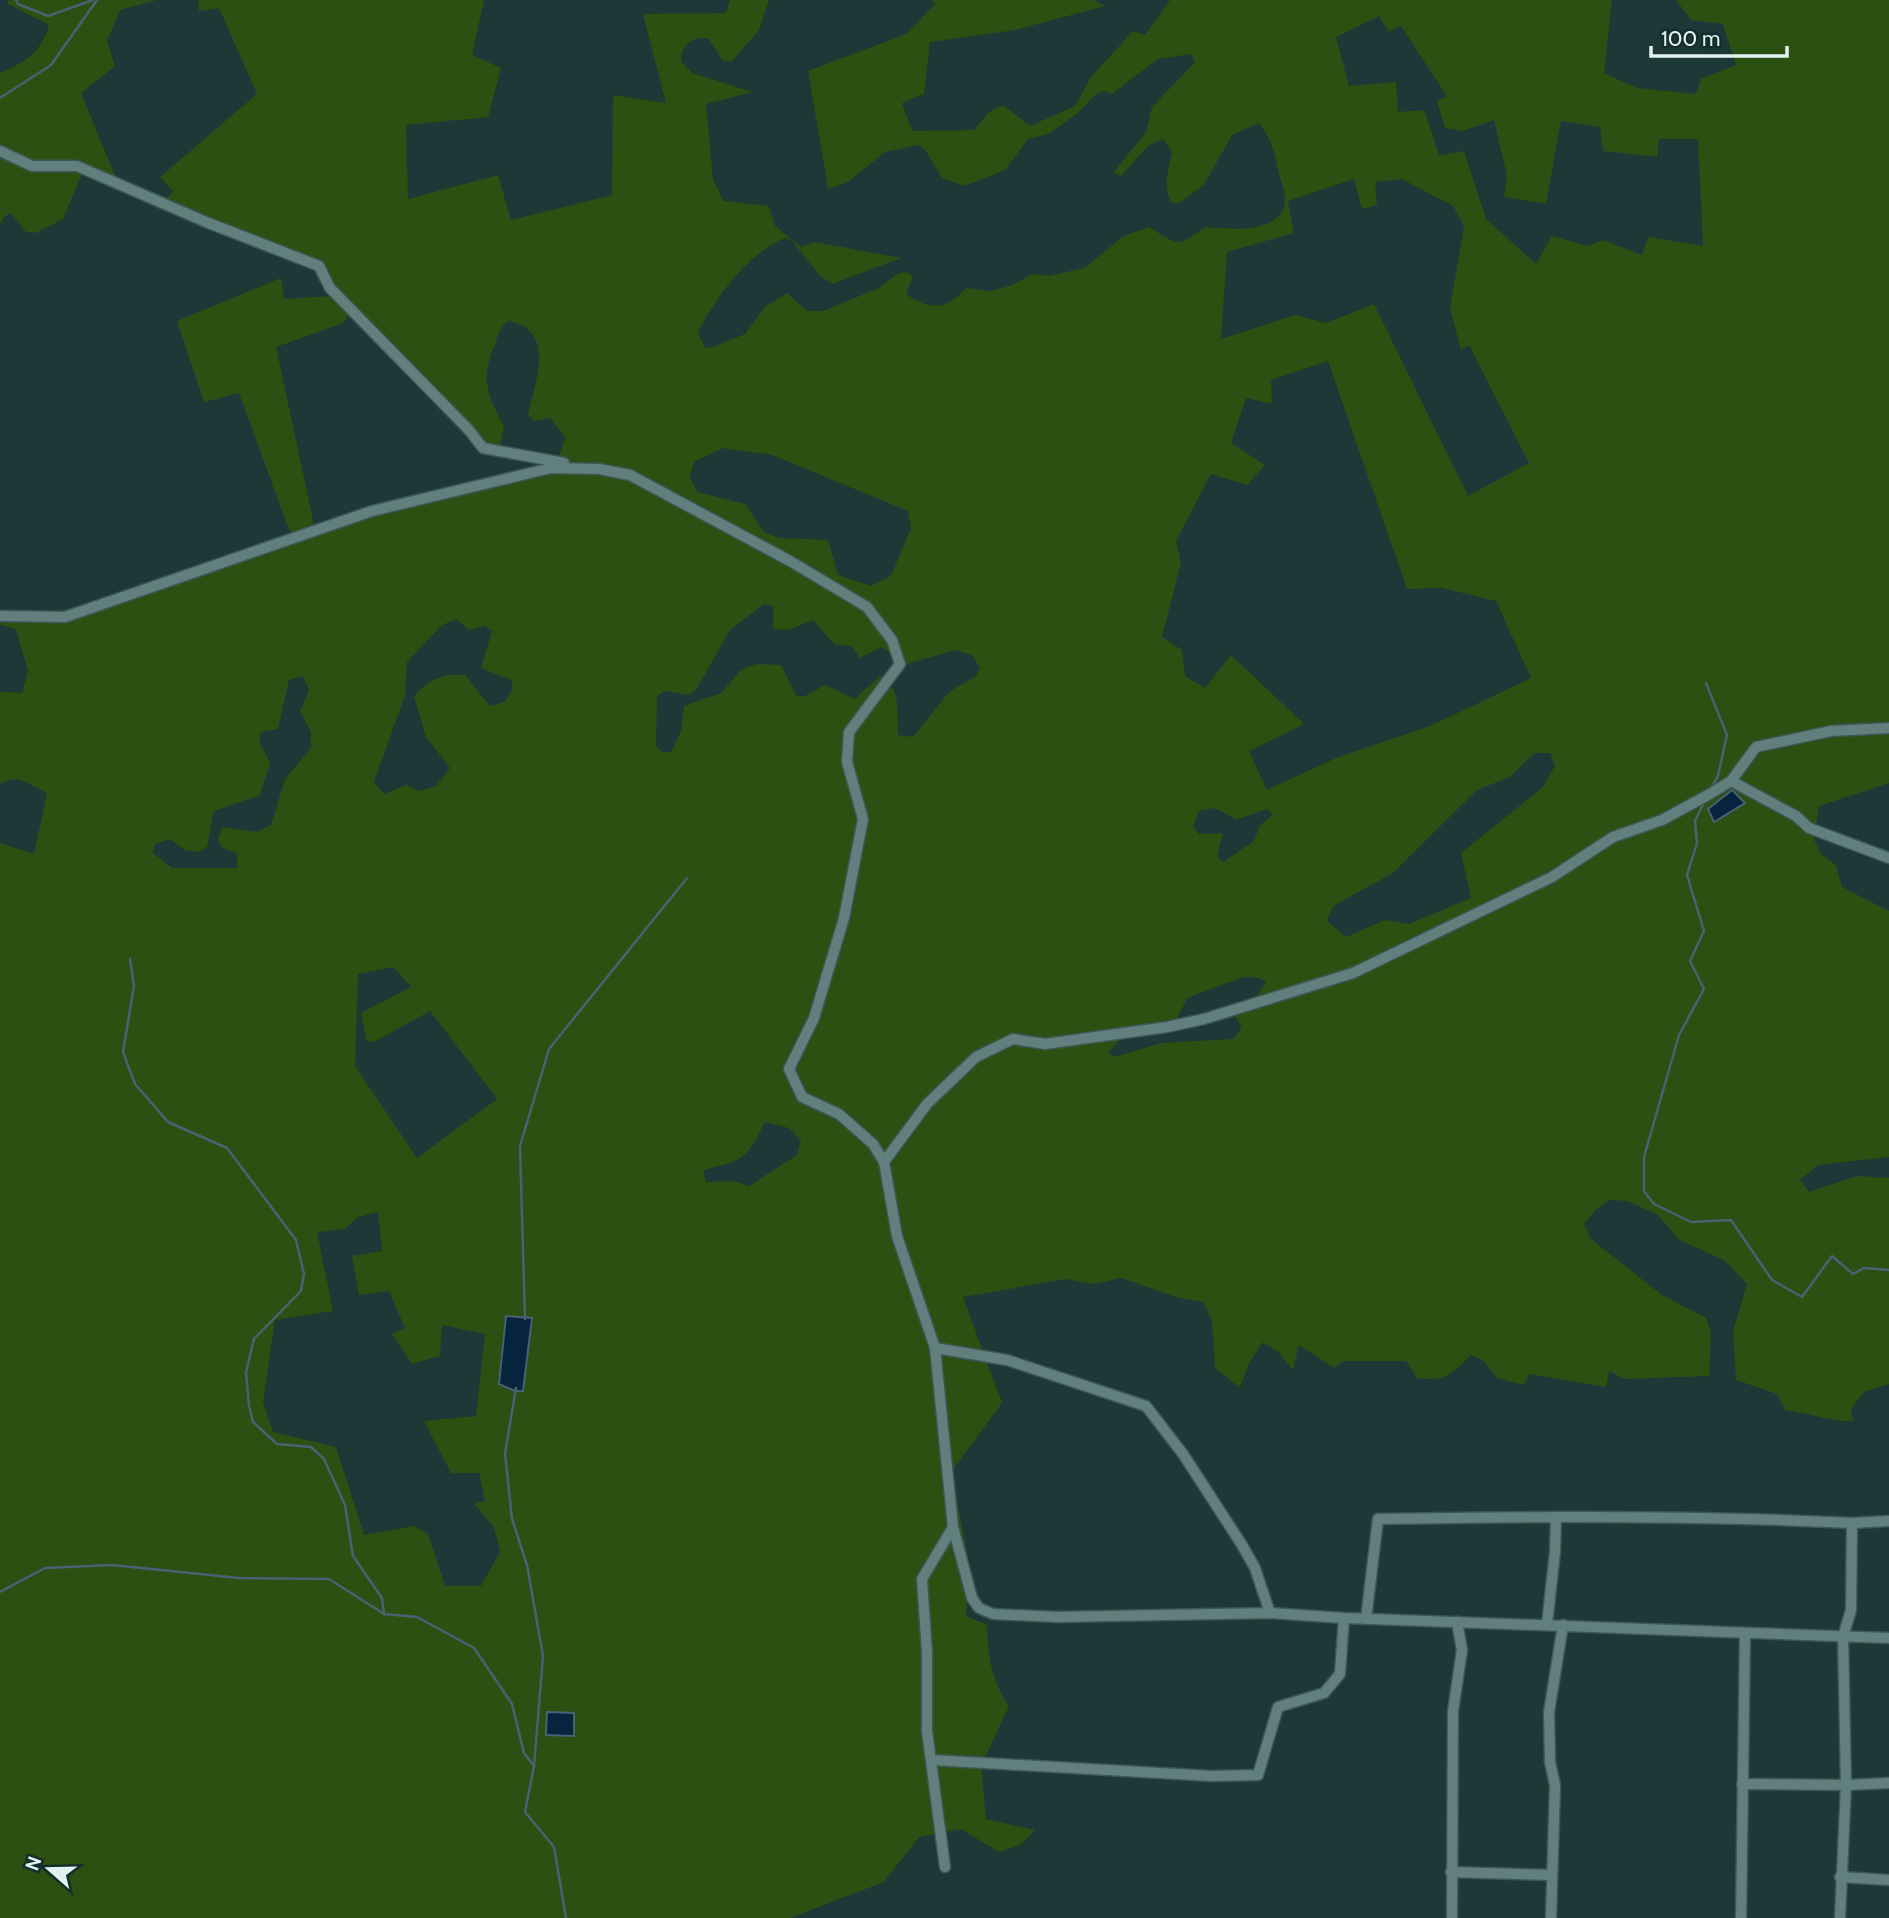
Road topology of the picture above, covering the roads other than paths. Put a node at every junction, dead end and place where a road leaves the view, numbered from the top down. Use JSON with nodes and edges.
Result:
{"nodes":[{"id":1,"x":0,"y":150,"type":"edge"},
{"id":2,"x":599,"y":470,"type":"junction"},
{"id":3,"x":0,"y":616,"type":"edge"},
{"id":4,"x":1889,"y":728,"type":"edge"},
{"id":5,"x":1731,"y":780,"type":"junction"},
{"id":6,"x":1889,"y":858,"type":"edge"},
{"id":7,"x":884,"y":1162,"type":"junction"},
{"id":8,"x":935,"y":1348,"type":"junction"},
{"id":9,"x":1556,"y":1517,"type":"junction"},
{"id":10,"x":1889,"y":1521,"type":"edge"},
{"id":11,"x":1852,"y":1523,"type":"junction"},
{"id":12,"x":953,"y":1527,"type":"junction"},
{"id":13,"x":1270,"y":1613,"type":"junction"},
{"id":14,"x":1345,"y":1618,"type":"junction"},
{"id":15,"x":1366,"y":1619,"type":"junction"},
{"id":16,"x":1457,"y":1622,"type":"junction"},
{"id":17,"x":1547,"y":1624,"type":"junction"},
{"id":18,"x":1563,"y":1625,"type":"junction"},
{"id":19,"x":1745,"y":1634,"type":"junction"},
{"id":20,"x":1843,"y":1637,"type":"junction"},
{"id":21,"x":1889,"y":1638,"type":"edge"},
{"id":22,"x":932,"y":1759,"type":"junction"},
{"id":23,"x":1889,"y":1783,"type":"edge"},
{"id":24,"x":1742,"y":1784,"type":"junction"},
{"id":25,"x":1846,"y":1785,"type":"junction"},
{"id":26,"x":945,"y":1867,"type":"dead end"},
{"id":27,"x":1451,"y":1872,"type":"junction"},
{"id":28,"x":1551,"y":1875,"type":"junction"},
{"id":29,"x":1840,"y":1877,"type":"junction"},
{"id":30,"x":1889,"y":1880,"type":"edge"},
{"id":31,"x":1452,"y":1918,"type":"edge"},
{"id":32,"x":1550,"y":1918,"type":"edge"},
{"id":33,"x":1741,"y":1918,"type":"edge"},
{"id":34,"x":1840,"y":1918,"type":"edge"}],
"edges":[{"from":1,"to":2,"type":"street"},
{"from":2,"to":3,"type":"street"},
{"from":2,"to":7,"type":"street"},
{"from":4,"to":5,"type":"street"},
{"from":5,"to":6,"type":"street"},
{"from":5,"to":7,"type":"street"},
{"from":7,"to":8,"type":"street"},
{"from":8,"to":12,"type":"street"},
{"from":8,"to":13,"type":"street"},
{"from":9,"to":11,"type":"street"},
{"from":9,"to":15,"type":"street"},
{"from":9,"to":17,"type":"street"},
{"from":10,"to":11,"type":"street"},
{"from":11,"to":20,"type":"street"},
{"from":12,"to":13,"type":"street"},
{"from":12,"to":22,"type":"street"},
{"from":13,"to":14,"type":"street"},
{"from":14,"to":15,"type":"street"},
{"from":14,"to":22,"type":"street"},
{"from":15,"to":16,"type":"street"},
{"from":16,"to":17,"type":"street"},
{"from":16,"to":27,"type":"street"},
{"from":17,"to":18,"type":"street"},
{"from":18,"to":19,"type":"street"},
{"from":18,"to":28,"type":"street"},
{"from":19,"to":20,"type":"street"},
{"from":19,"to":24,"type":"street"},
{"from":20,"to":21,"type":"street"},
{"from":20,"to":25,"type":"street"},
{"from":22,"to":26,"type":"street"},
{"from":23,"to":25,"type":"street"},
{"from":24,"to":25,"type":"street"},
{"from":24,"to":33,"type":"street"},
{"from":25,"to":29,"type":"street"},
{"from":27,"to":28,"type":"street"},
{"from":27,"to":31,"type":"street"},
{"from":28,"to":32,"type":"street"},
{"from":29,"to":30,"type":"street"},
{"from":29,"to":34,"type":"street"}]}
